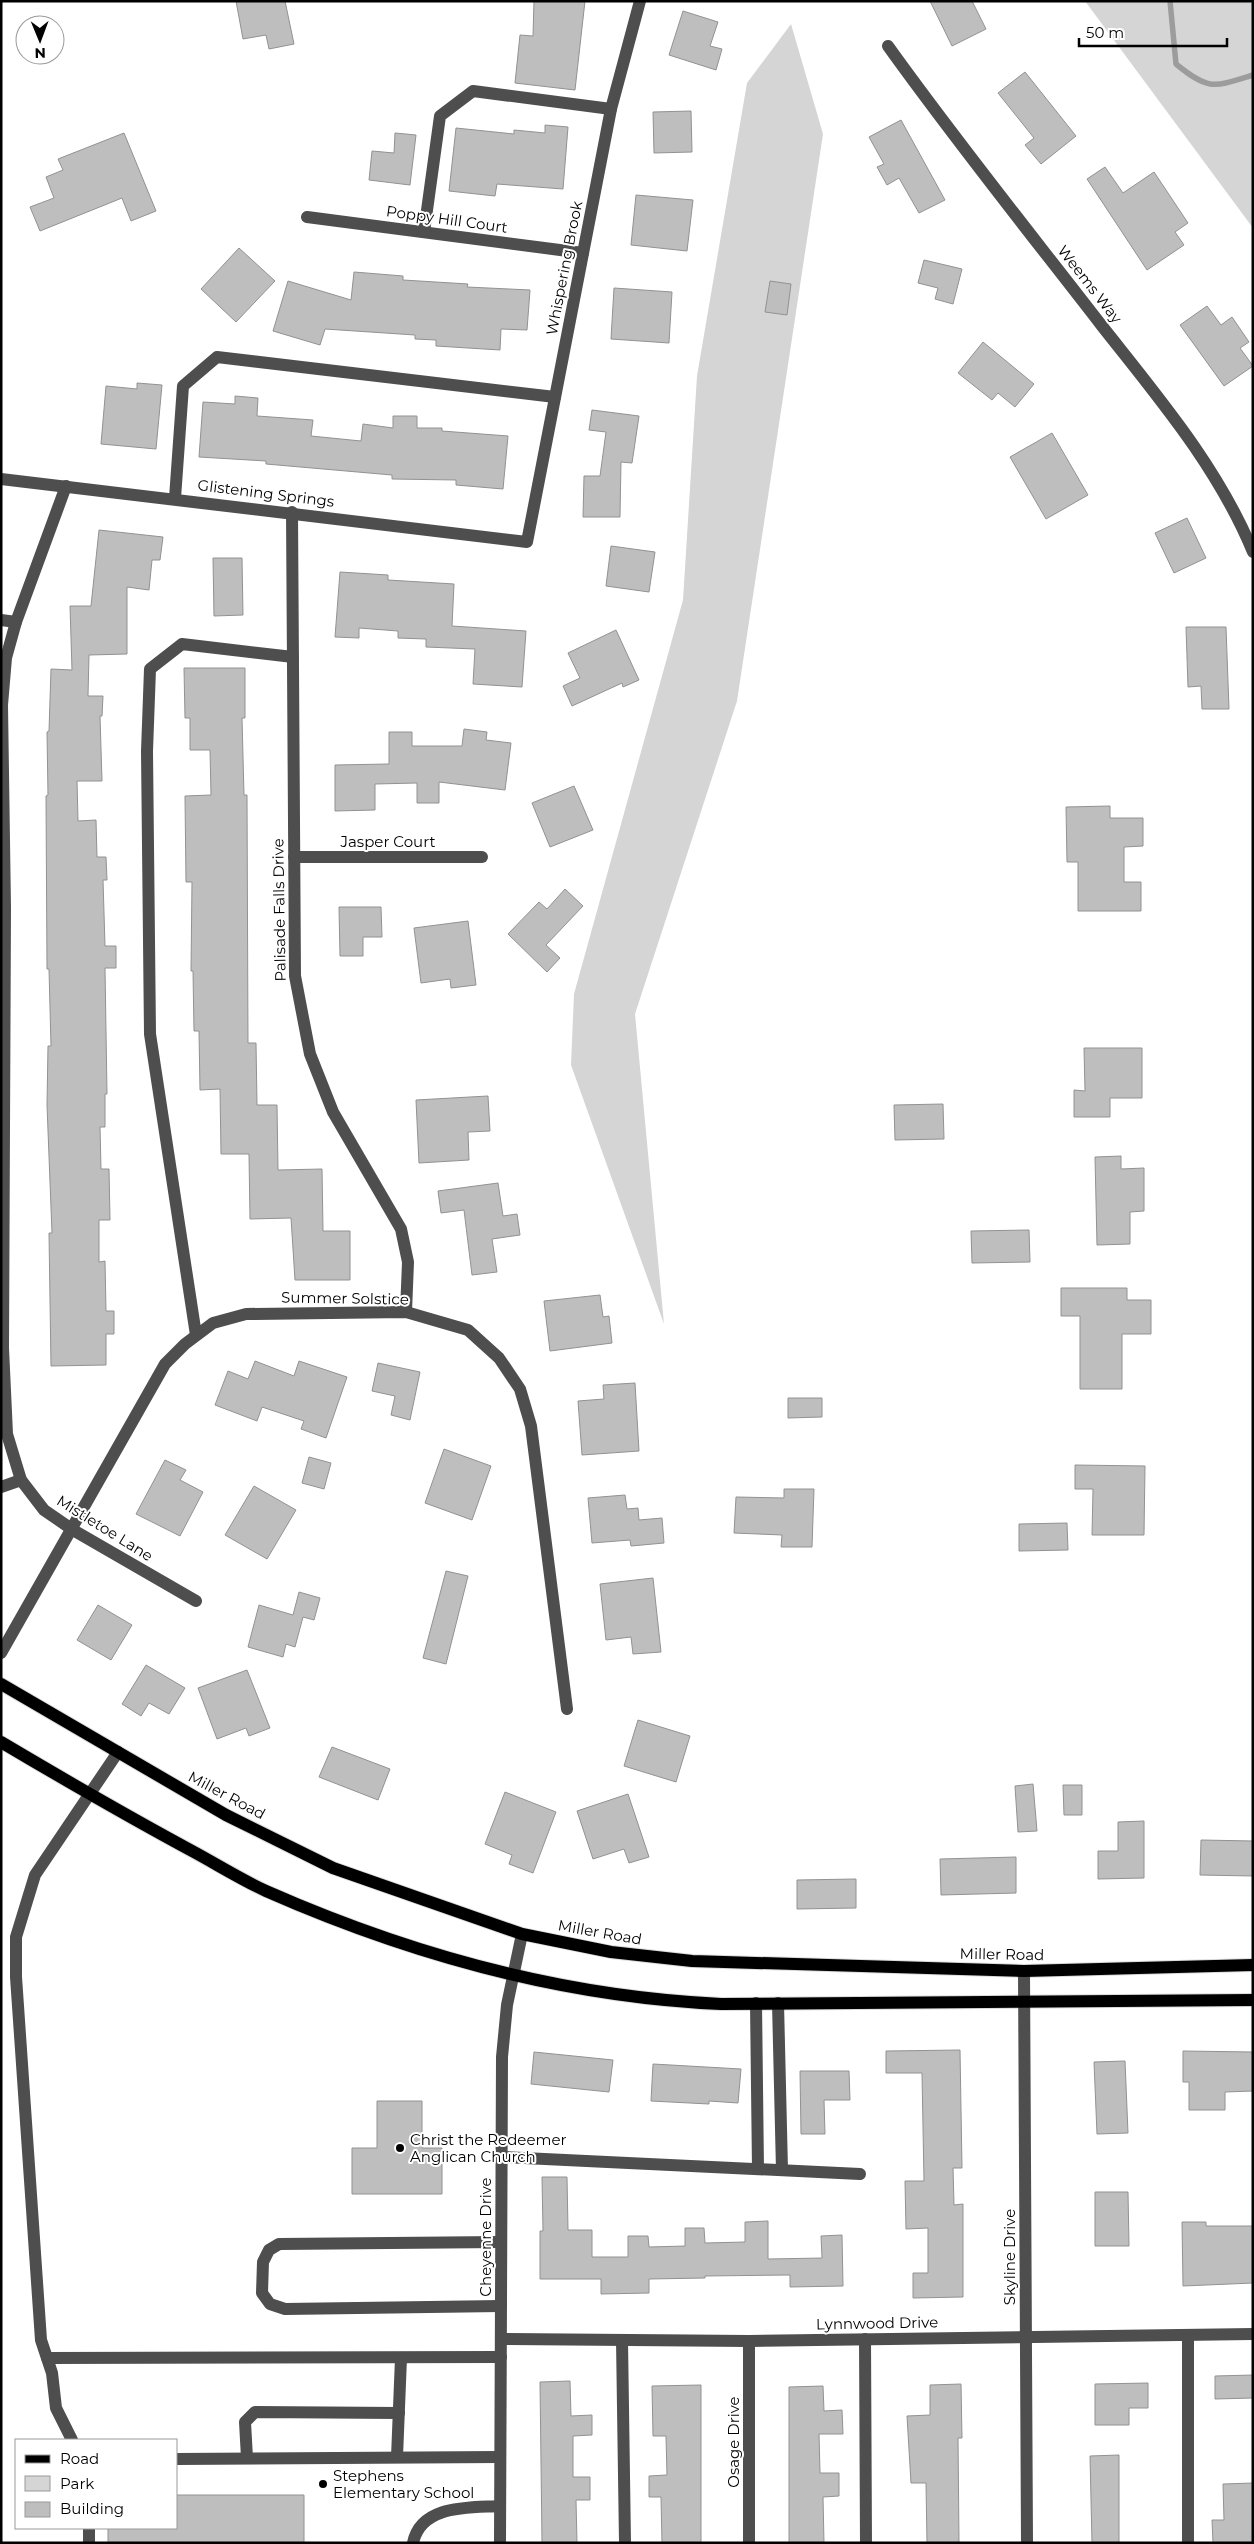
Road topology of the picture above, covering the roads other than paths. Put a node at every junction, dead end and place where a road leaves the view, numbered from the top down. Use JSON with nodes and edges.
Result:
{"nodes":[{"id":1,"x":640,"y":1,"type":"edge"},
{"id":2,"x":888,"y":46,"type":"dead end"},
{"id":3,"x":611,"y":109,"type":"junction"},
{"id":4,"x":306,"y":217,"type":"dead end"},
{"id":5,"x":424,"y":232,"type":"junction"},
{"id":6,"x":583,"y":253,"type":"junction"},
{"id":7,"x":555,"y":397,"type":"junction"},
{"id":8,"x":1,"y":478,"type":"edge"},
{"id":9,"x":66,"y":486,"type":"junction"},
{"id":10,"x":175,"y":498,"type":"junction"},
{"id":11,"x":292,"y":512,"type":"junction"},
{"id":12,"x":527,"y":542,"type":"joint"},
{"id":13,"x":1253,"y":552,"type":"edge"},
{"id":14,"x":1,"y":620,"type":"edge"},
{"id":15,"x":16,"y":622,"type":"junction"},
{"id":16,"x":293,"y":657,"type":"junction"},
{"id":17,"x":2,"y":764,"type":"edge"},
{"id":18,"x":294,"y":856,"type":"junction"},
{"id":19,"x":482,"y":857,"type":"dead end"},
{"id":20,"x":406,"y":1312,"type":"junction"},
{"id":21,"x":196,"y":1335,"type":"junction"},
{"id":22,"x":21,"y":1480,"type":"junction"},
{"id":23,"x":1,"y":1487,"type":"edge"},
{"id":24,"x":73,"y":1530,"type":"junction"},
{"id":25,"x":196,"y":1601,"type":"dead end"},
{"id":26,"x":1,"y":1652,"type":"edge"},
{"id":27,"x":1,"y":1684,"type":"edge"},
{"id":28,"x":567,"y":1709,"type":"dead end"},
{"id":29,"x":1,"y":1742,"type":"edge"},
{"id":30,"x":118,"y":1752,"type":"junction"},
{"id":31,"x":88,"y":1793,"type":"junction"},
{"id":32,"x":522,"y":1934,"type":"junction"},
{"id":33,"x":1253,"y":1965,"type":"edge"},
{"id":34,"x":1024,"y":1971,"type":"junction"},
{"id":35,"x":514,"y":1975,"type":"junction"},
{"id":36,"x":1253,"y":2000,"type":"edge"},
{"id":37,"x":1025,"y":2002,"type":"junction"},
{"id":38,"x":756,"y":2003,"type":"junction"},
{"id":39,"x":778,"y":2003,"type":"junction"},
{"id":40,"x":502,"y":2157,"type":"junction"},
{"id":41,"x":758,"y":2169,"type":"junction"},
{"id":42,"x":782,"y":2170,"type":"junction"},
{"id":43,"x":860,"y":2174,"type":"dead end"},
{"id":44,"x":501,"y":2242,"type":"junction"},
{"id":45,"x":501,"y":2306,"type":"junction"},
{"id":46,"x":1253,"y":2334,"type":"edge"},
{"id":47,"x":1188,"y":2335,"type":"junction"},
{"id":48,"x":1025,"y":2336,"type":"junction"},
{"id":49,"x":501,"y":2339,"type":"junction"},
{"id":50,"x":865,"y":2339,"type":"junction"},
{"id":51,"x":622,"y":2340,"type":"junction"},
{"id":52,"x":749,"y":2341,"type":"junction"},
{"id":53,"x":501,"y":2357,"type":"junction"},
{"id":54,"x":47,"y":2358,"type":"junction"},
{"id":55,"x":401,"y":2358,"type":"junction"},
{"id":56,"x":399,"y":2413,"type":"junction"},
{"id":57,"x":72,"y":2439,"type":"edge"},
{"id":58,"x":398,"y":2457,"type":"junction"},
{"id":59,"x":500,"y":2457,"type":"junction"},
{"id":60,"x":247,"y":2458,"type":"junction"},
{"id":61,"x":178,"y":2459,"type":"edge"},
{"id":62,"x":500,"y":2506,"type":"junction"},
{"id":63,"x":89,"y":2529,"type":"edge"},
{"id":64,"x":89,"y":2543,"type":"edge"},
{"id":65,"x":412,"y":2543,"type":"edge"},
{"id":66,"x":500,"y":2543,"type":"edge"},
{"id":67,"x":625,"y":2543,"type":"edge"},
{"id":68,"x":750,"y":2543,"type":"edge"},
{"id":69,"x":866,"y":2543,"type":"edge"},
{"id":70,"x":1027,"y":2543,"type":"edge"},
{"id":71,"x":1188,"y":2543,"type":"edge"}],
"edges":[{"from":1,"to":3,"type":"street","name":"Whispering Brook"},
{"from":2,"to":13,"type":"street","name":"Weems Way"},
{"from":3,"to":5,"type":"street"},
{"from":3,"to":6,"type":"street","name":"Whispering Brook"},
{"from":4,"to":5,"type":"street","name":"Poppy Hill Court"},
{"from":5,"to":6,"type":"street","name":"Poppy Hill Court"},
{"from":6,"to":7,"type":"street","name":"Whispering Brook"},
{"from":7,"to":10,"type":"street"},
{"from":7,"to":12,"type":"street","name":"Whispering Brook"},
{"from":8,"to":9,"type":"street","name":"Glistening Springs"},
{"from":9,"to":10,"type":"street","name":"Glistening Springs"},
{"from":9,"to":15,"type":"street","name":"Mistletoe Lane"},
{"from":10,"to":11,"type":"street","name":"Glistening Springs"},
{"from":11,"to":12,"type":"street","name":"Glistening Springs"},
{"from":11,"to":16,"type":"street","name":"Palisade Falls Drive"},
{"from":14,"to":15,"type":"street"},
{"from":15,"to":17,"type":"street","name":"Mistletoe Lane"},
{"from":16,"to":18,"type":"street","name":"Palisade Falls Drive"},
{"from":16,"to":21,"type":"street"},
{"from":17,"to":22,"type":"street","name":"Mistletoe Lane"},
{"from":18,"to":19,"type":"street","name":"Jasper Court"},
{"from":18,"to":20,"type":"street","name":"Palisade Falls Drive"},
{"from":20,"to":21,"type":"street","name":"Summer Solstice"},
{"from":20,"to":28,"type":"street","name":"Summer Solstice"},
{"from":21,"to":24,"type":"street","name":"Summer Solstice"},
{"from":22,"to":23,"type":"street"},
{"from":22,"to":24,"type":"street","name":"Mistletoe Lane"},
{"from":24,"to":25,"type":"street","name":"Mistletoe Lane"},
{"from":24,"to":26,"type":"street","name":"Summer Solstice"},
{"from":27,"to":30,"type":"main road","name":"Miller Road"},
{"from":29,"to":31,"type":"main road"},
{"from":30,"to":31,"type":"street"},
{"from":30,"to":32,"type":"main road","name":"Miller Road"},
{"from":31,"to":35,"type":"main road"},
{"from":31,"to":54,"type":"street"},
{"from":32,"to":34,"type":"main road","name":"Miller Road"},
{"from":32,"to":35,"type":"street","name":"Cheyenne Drive"},
{"from":33,"to":34,"type":"main road","name":"Miller Road"},
{"from":34,"to":37,"type":"street","name":"Skyline Drive"},
{"from":35,"to":38,"type":"main road"},
{"from":35,"to":40,"type":"street","name":"Cheyenne Drive"},
{"from":36,"to":37,"type":"main road"},
{"from":37,"to":39,"type":"main road"},
{"from":37,"to":48,"type":"street","name":"Skyline Drive"},
{"from":38,"to":39,"type":"main road"},
{"from":38,"to":41,"type":"street"},
{"from":39,"to":42,"type":"street"},
{"from":40,"to":41,"type":"street"},
{"from":40,"to":44,"type":"street","name":"Cheyenne Drive"},
{"from":41,"to":42,"type":"street"},
{"from":42,"to":43,"type":"street"},
{"from":44,"to":45,"type":"street","name":"Cheyenne Drive"},
{"from":44,"to":45,"type":"street"},
{"from":45,"to":49,"type":"street","name":"Cheyenne Drive"},
{"from":46,"to":47,"type":"street","name":"Lynnwood Drive"},
{"from":47,"to":48,"type":"street","name":"Lynnwood Drive"},
{"from":47,"to":71,"type":"street"},
{"from":48,"to":50,"type":"street","name":"Lynnwood Drive"},
{"from":48,"to":70,"type":"street","name":"Skyline Drive"},
{"from":49,"to":51,"type":"street","name":"Lynnwood Drive"},
{"from":49,"to":53,"type":"street","name":"Cheyenne Drive"},
{"from":50,"to":52,"type":"street","name":"Lynnwood Drive"},
{"from":50,"to":69,"type":"street"},
{"from":51,"to":52,"type":"street","name":"Lynnwood Drive"},
{"from":51,"to":67,"type":"street"},
{"from":52,"to":68,"type":"street","name":"Osage Drive"},
{"from":53,"to":55,"type":"street"},
{"from":53,"to":59,"type":"street","name":"Cheyenne Drive"},
{"from":54,"to":55,"type":"street"},
{"from":54,"to":57,"type":"street"},
{"from":55,"to":56,"type":"street"},
{"from":56,"to":58,"type":"street"},
{"from":56,"to":60,"type":"street"},
{"from":58,"to":59,"type":"street"},
{"from":58,"to":60,"type":"street"},
{"from":59,"to":62,"type":"street","name":"Cheyenne Drive"},
{"from":60,"to":61,"type":"street"},
{"from":62,"to":65,"type":"street"},
{"from":62,"to":66,"type":"street","name":"Cheyenne Drive"},
{"from":63,"to":64,"type":"street"}]}
